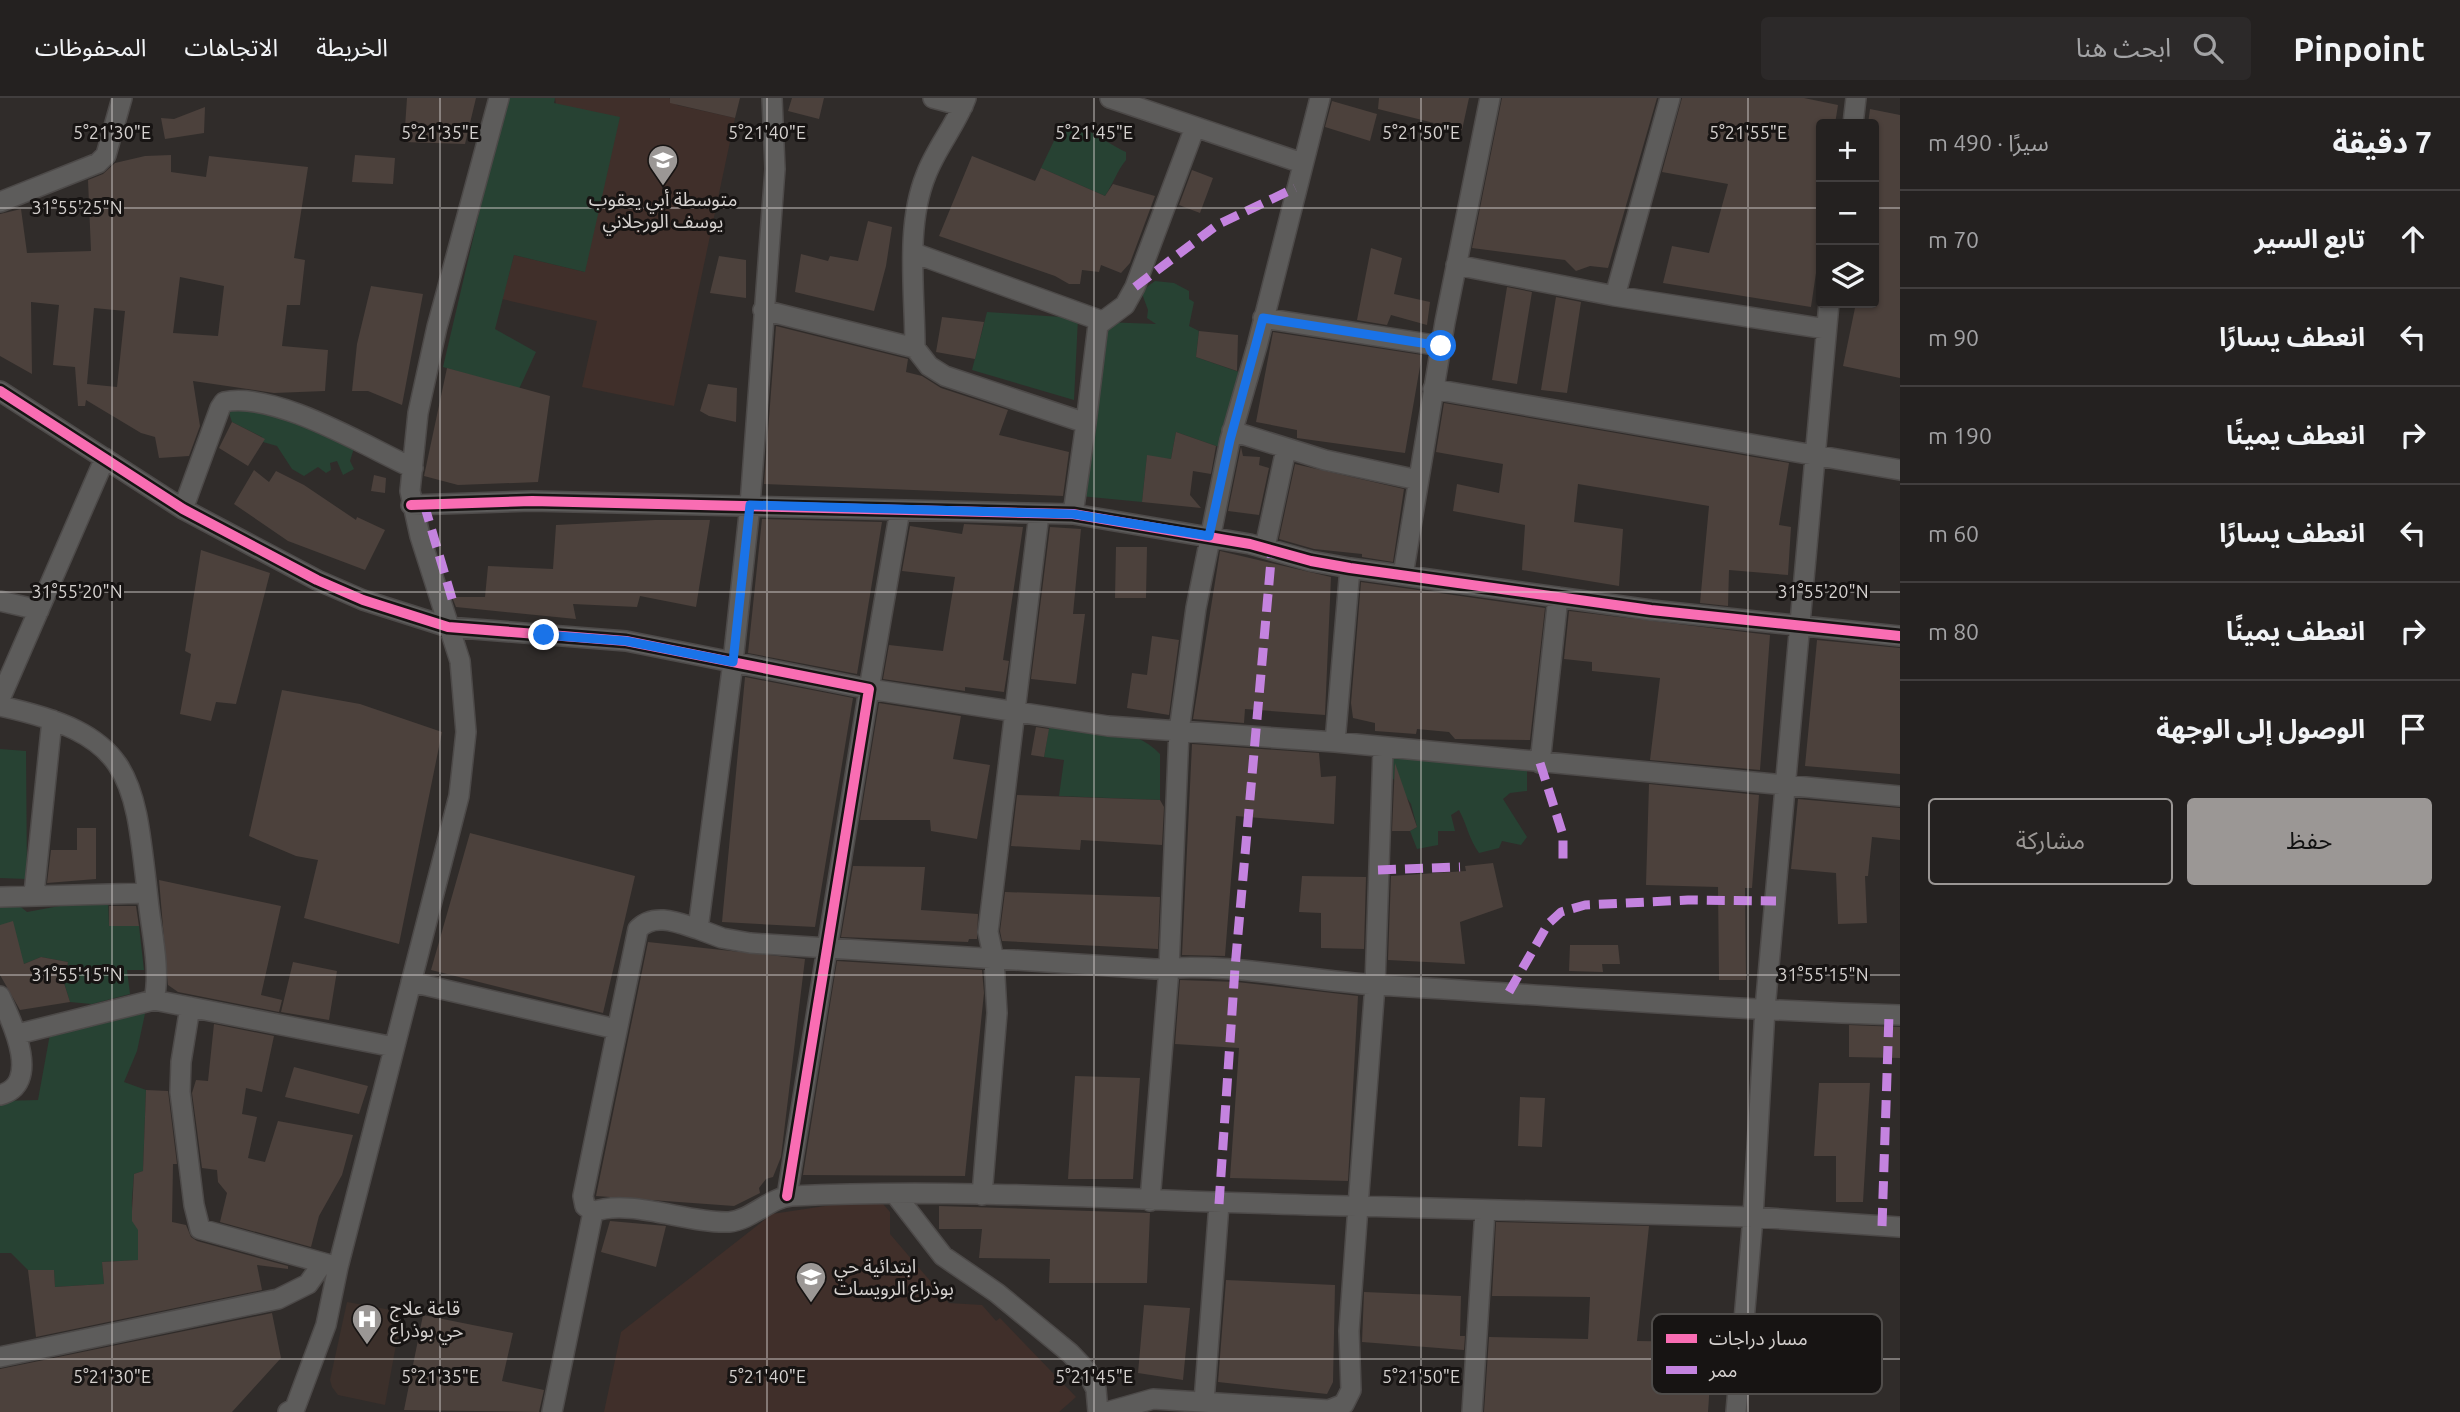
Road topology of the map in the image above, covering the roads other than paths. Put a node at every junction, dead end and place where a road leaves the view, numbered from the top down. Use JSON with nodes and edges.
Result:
{"nodes":[{"id":1,"x":122,"y":98,"type":"edge"},
{"id":2,"x":499,"y":98,"type":"edge"},
{"id":3,"x":772,"y":98,"type":"edge"},
{"id":4,"x":933,"y":98,"type":"edge"},
{"id":5,"x":1110,"y":98,"type":"edge"},
{"id":6,"x":1320,"y":98,"type":"edge"},
{"id":7,"x":1490,"y":98,"type":"edge"},
{"id":8,"x":1670,"y":98,"type":"edge"},
{"id":9,"x":1856,"y":98,"type":"edge"},
{"id":10,"x":965,"y":102,"type":"edge"},
{"id":11,"x":1854,"y":119,"type":"edge"},
{"id":12,"x":1195,"y":127,"type":"junction"},
{"id":13,"x":1302,"y":163,"type":"junction"},
{"id":14,"x":0,"y":202,"type":"edge"},
{"id":15,"x":914,"y":253,"type":"junction"},
{"id":16,"x":1456,"y":265,"type":"junction"},
{"id":17,"x":1615,"y":296,"type":"junction"},
{"id":18,"x":1828,"y":308,"type":"edge"},
{"id":19,"x":763,"y":310,"type":"junction"},
{"id":20,"x":1263,"y":318,"type":"junction"},
{"id":21,"x":1102,"y":321,"type":"junction"},
{"id":22,"x":1825,"y":329,"type":"junction"},
{"id":23,"x":1441,"y":346,"type":"junction"},
{"id":24,"x":915,"y":348,"type":"junction"},
{"id":25,"x":1433,"y":389,"type":"junction"},
{"id":26,"x":0,"y":391,"type":"edge"},
{"id":27,"x":1086,"y":423,"type":"junction"},
{"id":28,"x":1232,"y":431,"type":"junction"},
{"id":29,"x":1286,"y":449,"type":"junction"},
{"id":30,"x":1814,"y":454,"type":"junction"},
{"id":31,"x":105,"y":458,"type":"junction"},
{"id":32,"x":413,"y":468,"type":"junction"},
{"id":33,"x":1900,"y":470,"type":"edge"},
{"id":34,"x":1418,"y":480,"type":"junction"},
{"id":35,"x":411,"y":505,"type":"junction"},
{"id":36,"x":750,"y":505,"type":"junction"},
{"id":37,"x":183,"y":509,"type":"junction"},
{"id":38,"x":900,"y":510,"type":"junction"},
{"id":39,"x":1039,"y":514,"type":"junction"},
{"id":40,"x":1073,"y":514,"type":"junction"},
{"id":41,"x":1209,"y":536,"type":"junction"},
{"id":42,"x":1265,"y":547,"type":"junction"},
{"id":43,"x":1350,"y":568,"type":"junction"},
{"id":44,"x":1403,"y":575,"type":"junction"},
{"id":45,"x":1558,"y":597,"type":"junction"},
{"id":46,"x":0,"y":601,"type":"edge"},
{"id":47,"x":39,"y":611,"type":"junction"},
{"id":48,"x":1801,"y":625,"type":"junction"},
{"id":49,"x":448,"y":627,"type":"junction"},
{"id":50,"x":1900,"y":636,"type":"edge"},
{"id":51,"x":733,"y":662,"type":"junction"},
{"id":52,"x":869,"y":689,"type":"junction"},
{"id":53,"x":0,"y":699,"type":"edge"},
{"id":54,"x":0,"y":706,"type":"edge"},
{"id":55,"x":1013,"y":713,"type":"junction"},
{"id":56,"x":52,"y":720,"type":"junction"},
{"id":57,"x":1179,"y":732,"type":"junction"},
{"id":58,"x":1335,"y":743,"type":"junction"},
{"id":59,"x":1383,"y":749,"type":"junction"},
{"id":60,"x":1540,"y":764,"type":"junction"},
{"id":61,"x":1787,"y":787,"type":"junction"},
{"id":62,"x":1900,"y":796,"type":"edge"},
{"id":63,"x":34,"y":894,"type":"junction"},
{"id":64,"x":147,"y":894,"type":"junction"},
{"id":65,"x":0,"y":897,"type":"edge"},
{"id":66,"x":698,"y":929,"type":"junction"},
{"id":67,"x":828,"y":949,"type":"junction"},
{"id":68,"x":994,"y":960,"type":"junction"},
{"id":69,"x":1169,"y":968,"type":"junction"},
{"id":70,"x":411,"y":982,"type":"junction"},
{"id":71,"x":1375,"y":985,"type":"junction"},
{"id":72,"x":0,"y":996,"type":"edge"},
{"id":73,"x":154,"y":1000,"type":"junction"},
{"id":74,"x":190,"y":1007,"type":"junction"},
{"id":75,"x":1765,"y":1009,"type":"junction"},
{"id":76,"x":1900,"y":1015,"type":"edge"},
{"id":77,"x":616,"y":1029,"type":"junction"},
{"id":78,"x":18,"y":1034,"type":"junction"},
{"id":79,"x":394,"y":1047,"type":"junction"},
{"id":80,"x":0,"y":1095,"type":"edge"},
{"id":81,"x":895,"y":1194,"type":"junction"},
{"id":82,"x":982,"y":1195,"type":"junction"},
{"id":83,"x":787,"y":1196,"type":"junction"},
{"id":84,"x":1150,"y":1201,"type":"junction"},
{"id":85,"x":1219,"y":1203,"type":"junction"},
{"id":86,"x":1358,"y":1206,"type":"junction"},
{"id":87,"x":1485,"y":1210,"type":"junction"},
{"id":88,"x":593,"y":1212,"type":"junction"},
{"id":89,"x":1753,"y":1217,"type":"junction"},
{"id":90,"x":1900,"y":1227,"type":"edge"},
{"id":91,"x":330,"y":1265,"type":"junction"},
{"id":92,"x":1745,"y":1314,"type":"edge"},
{"id":93,"x":0,"y":1357,"type":"edge"},
{"id":94,"x":1738,"y":1394,"type":"edge"},
{"id":95,"x":1204,"y":1402,"type":"junction"},
{"id":96,"x":296,"y":1411,"type":"edge"},
{"id":97,"x":552,"y":1412,"type":"edge"},
{"id":98,"x":1098,"y":1412,"type":"edge"},
{"id":99,"x":1107,"y":1412,"type":"edge"},
{"id":100,"x":1472,"y":1412,"type":"edge"},
{"id":101,"x":1736,"y":1412,"type":"edge"}],
"edges":[{"from":1,"to":14,"type":"street"},
{"from":2,"to":32,"type":"street"},
{"from":3,"to":19,"type":"street"},
{"from":4,"to":10,"type":"street"},
{"from":5,"to":12,"type":"street"},
{"from":6,"to":13,"type":"street"},
{"from":7,"to":16,"type":"street"},
{"from":8,"to":17,"type":"street"},
{"from":9,"to":11,"type":"street"},
{"from":10,"to":15,"type":"street"},
{"from":12,"to":13,"type":"street"},
{"from":12,"to":21,"type":"street"},
{"from":13,"to":20,"type":"street"},
{"from":15,"to":21,"type":"street"},
{"from":15,"to":24,"type":"street"},
{"from":16,"to":17,"type":"street"},
{"from":16,"to":23,"type":"street"},
{"from":17,"to":22,"type":"street"},
{"from":18,"to":22,"type":"street"},
{"from":19,"to":24,"type":"street"},
{"from":19,"to":36,"type":"street"},
{"from":20,"to":23,"type":"street"},
{"from":20,"to":28,"type":"street"},
{"from":21,"to":27,"type":"street"},
{"from":22,"to":30,"type":"street"},
{"from":23,"to":25,"type":"street"},
{"from":24,"to":27,"type":"street"},
{"from":25,"to":30,"type":"street"},
{"from":25,"to":34,"type":"street"},
{"from":26,"to":31,"type":"street"},
{"from":27,"to":40,"type":"street"},
{"from":28,"to":29,"type":"street"},
{"from":28,"to":41,"type":"street"},
{"from":29,"to":34,"type":"street"},
{"from":29,"to":42,"type":"street"},
{"from":30,"to":33,"type":"street"},
{"from":30,"to":48,"type":"street"},
{"from":31,"to":37,"type":"street"},
{"from":31,"to":47,"type":"street"},
{"from":32,"to":35,"type":"street"},
{"from":32,"to":37,"type":"street"},
{"from":34,"to":44,"type":"street"},
{"from":35,"to":36,"type":"street"},
{"from":35,"to":49,"type":"street"},
{"from":36,"to":38,"type":"street"},
{"from":36,"to":51,"type":"street"},
{"from":37,"to":49,"type":"street"},
{"from":38,"to":39,"type":"street"},
{"from":38,"to":52,"type":"street"},
{"from":39,"to":40,"type":"street"},
{"from":39,"to":55,"type":"street"},
{"from":40,"to":41,"type":"street"},
{"from":41,"to":42,"type":"street"},
{"from":41,"to":57,"type":"street"},
{"from":42,"to":43,"type":"street"},
{"from":43,"to":44,"type":"street"},
{"from":43,"to":58,"type":"street"},
{"from":44,"to":45,"type":"street"},
{"from":45,"to":48,"type":"street"},
{"from":45,"to":60,"type":"street"},
{"from":46,"to":47,"type":"street"},
{"from":47,"to":53,"type":"street"},
{"from":48,"to":50,"type":"street"},
{"from":48,"to":61,"type":"street"},
{"from":49,"to":51,"type":"street"},
{"from":49,"to":70,"type":"street"},
{"from":51,"to":52,"type":"street"},
{"from":51,"to":66,"type":"street"},
{"from":52,"to":55,"type":"street"},
{"from":52,"to":67,"type":"street"},
{"from":54,"to":56,"type":"street"},
{"from":55,"to":57,"type":"street"},
{"from":55,"to":68,"type":"street"},
{"from":56,"to":63,"type":"street"},
{"from":56,"to":64,"type":"street"},
{"from":57,"to":58,"type":"street"},
{"from":57,"to":69,"type":"street"},
{"from":58,"to":59,"type":"street"},
{"from":59,"to":60,"type":"street"},
{"from":59,"to":71,"type":"street"},
{"from":60,"to":61,"type":"street"},
{"from":61,"to":62,"type":"street"},
{"from":61,"to":75,"type":"street"},
{"from":63,"to":64,"type":"street"},
{"from":63,"to":65,"type":"street"},
{"from":64,"to":73,"type":"street"},
{"from":66,"to":67,"type":"street"},
{"from":66,"to":77,"type":"street"},
{"from":67,"to":68,"type":"street"},
{"from":67,"to":83,"type":"street"},
{"from":68,"to":69,"type":"street"},
{"from":68,"to":82,"type":"street"},
{"from":69,"to":71,"type":"street"},
{"from":69,"to":84,"type":"street"},
{"from":70,"to":77,"type":"street"},
{"from":70,"to":79,"type":"street"},
{"from":71,"to":75,"type":"street"},
{"from":71,"to":86,"type":"street"},
{"from":72,"to":78,"type":"street"},
{"from":73,"to":74,"type":"street"},
{"from":73,"to":78,"type":"street"},
{"from":74,"to":79,"type":"street"},
{"from":74,"to":91,"type":"street"},
{"from":75,"to":76,"type":"street"},
{"from":75,"to":89,"type":"street"},
{"from":77,"to":88,"type":"street"},
{"from":78,"to":80,"type":"street"},
{"from":79,"to":91,"type":"street"},
{"from":81,"to":82,"type":"street"},
{"from":81,"to":83,"type":"street"},
{"from":81,"to":98,"type":"street"},
{"from":82,"to":84,"type":"street"},
{"from":83,"to":88,"type":"street"},
{"from":84,"to":85,"type":"street"},
{"from":85,"to":86,"type":"street"},
{"from":85,"to":95,"type":"street"},
{"from":86,"to":87,"type":"street"},
{"from":86,"to":95,"type":"street"},
{"from":87,"to":89,"type":"street"},
{"from":87,"to":100,"type":"street"},
{"from":88,"to":97,"type":"street"},
{"from":89,"to":90,"type":"street"},
{"from":89,"to":92,"type":"street"},
{"from":91,"to":93,"type":"street"},
{"from":91,"to":96,"type":"street"},
{"from":94,"to":101,"type":"street"},
{"from":95,"to":99,"type":"street"}]}
